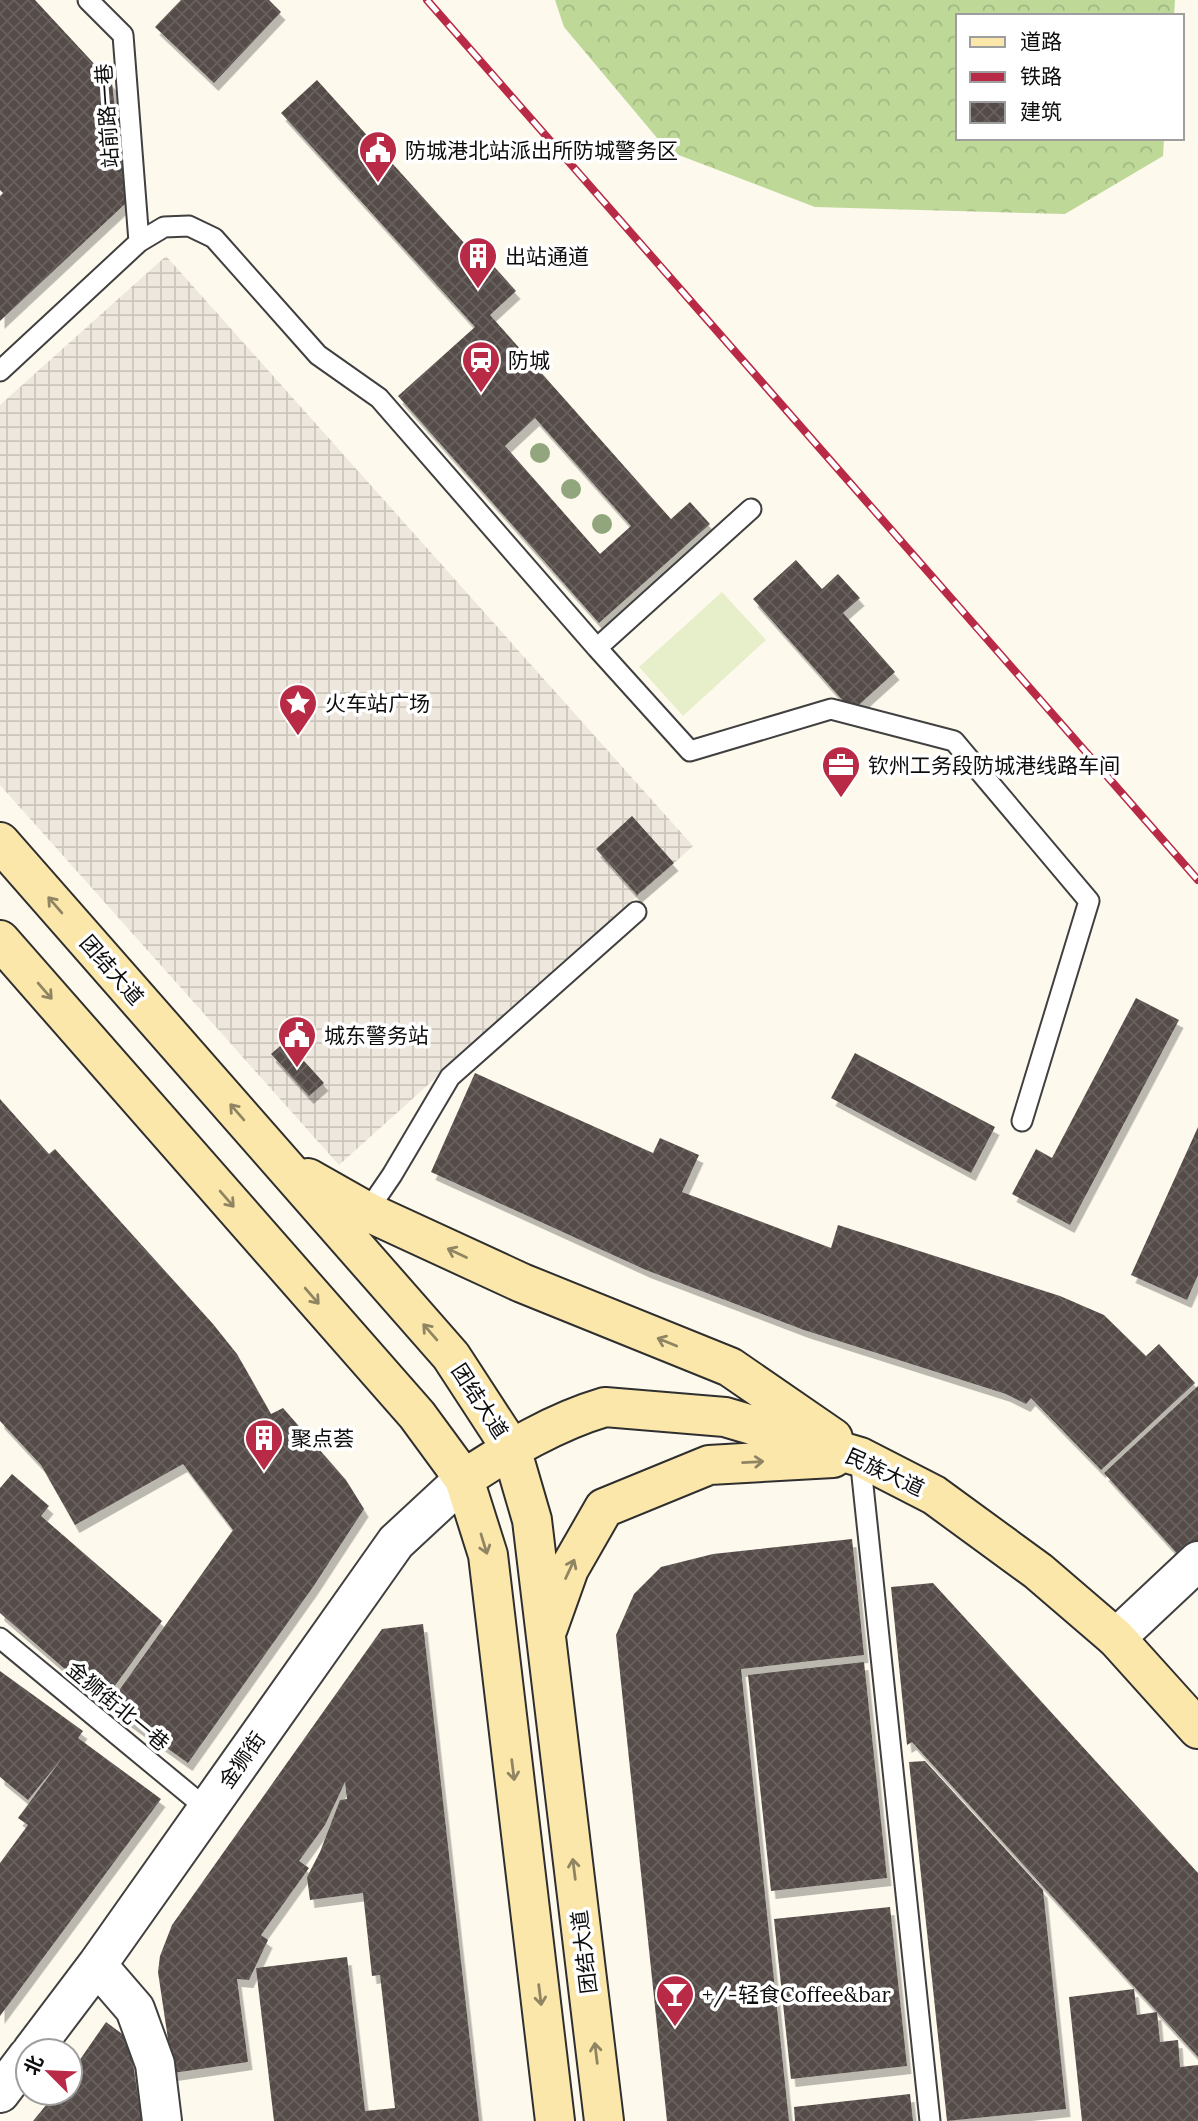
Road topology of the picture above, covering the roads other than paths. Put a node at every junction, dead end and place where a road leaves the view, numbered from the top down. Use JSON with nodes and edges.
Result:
{"nodes":[{"id":1,"x":88,"y":0,"type":"edge"},
{"id":2,"x":139,"y":242,"type":"junction"},
{"id":3,"x":0,"y":371,"type":"edge"},
{"id":4,"x":751,"y":509,"type":"dead end"},
{"id":5,"x":597,"y":648,"type":"junction"},
{"id":6,"x":0,"y":842,"type":"edge"},
{"id":7,"x":636,"y":912,"type":"dead end"},
{"id":8,"x":0,"y":940,"type":"edge"},
{"id":9,"x":1022,"y":1121,"type":"dead end"},
{"id":10,"x":356,"y":1223,"type":"junction"},
{"id":11,"x":511,"y":1448,"type":"junction"},
{"id":12,"x":860,"y":1457,"type":"junction"},
{"id":13,"x":464,"y":1479,"type":"junction"},
{"id":14,"x":1198,"y":1561,"type":"edge"},
{"id":15,"x":546,"y":1633,"type":"junction"},
{"id":16,"x":0,"y":1638,"type":"edge"},
{"id":17,"x":1115,"y":1638,"type":"junction"},
{"id":18,"x":1198,"y":1729,"type":"edge"},
{"id":19,"x":207,"y":1809,"type":"junction"},
{"id":20,"x":97,"y":1965,"type":"junction"},
{"id":21,"x":43,"y":2037,"type":"edge"},
{"id":22,"x":14,"y":2075,"type":"edge"},
{"id":23,"x":0,"y":2094,"type":"edge"},
{"id":24,"x":163,"y":2121,"type":"edge"},
{"id":25,"x":555,"y":2121,"type":"edge"},
{"id":26,"x":604,"y":2121,"type":"edge"},
{"id":27,"x":930,"y":2121,"type":"edge"}],
"edges":[{"from":1,"to":2,"type":"lane","name":"站前路一巷"},
{"from":2,"to":3,"type":"lane"},
{"from":2,"to":5,"type":"lane"},
{"from":4,"to":5,"type":"lane"},
{"from":5,"to":9,"type":"lane"},
{"from":10,"to":6,"type":"main road","name":"团结大道","one_way":true},
{"from":7,"to":10,"type":"lane"},
{"from":8,"to":13,"type":"main road","one_way":true},
{"from":11,"to":10,"type":"main road","name":"团结大道","one_way":true},
{"from":12,"to":10,"type":"main road","name":"团结大道","one_way":true},
{"from":11,"to":12,"type":"main road","name":"民族大道"},
{"from":11,"to":13,"type":"main road","name":"民族大道"},
{"from":11,"to":15,"type":"main road","name":"团结大道"},
{"from":15,"to":12,"type":"main road","one_way":true},
{"from":12,"to":17,"type":"main road","name":"民族大道"},
{"from":12,"to":27,"type":"lane"},
{"from":13,"to":19,"type":"street","name":"金狮街"},
{"from":13,"to":25,"type":"main road","one_way":true},
{"from":14,"to":17,"type":"street"},
{"from":26,"to":15,"type":"main road","name":"团结大道","one_way":true},
{"from":16,"to":19,"type":"lane","name":"金狮街北一巷"},
{"from":17,"to":18,"type":"main road","name":"民族大道"},
{"from":19,"to":20,"type":"street","name":"金狮街"},
{"from":20,"to":21,"type":"street","name":"金狮街"},
{"from":20,"to":24,"type":"street"},
{"from":22,"to":23,"type":"street"}]}
